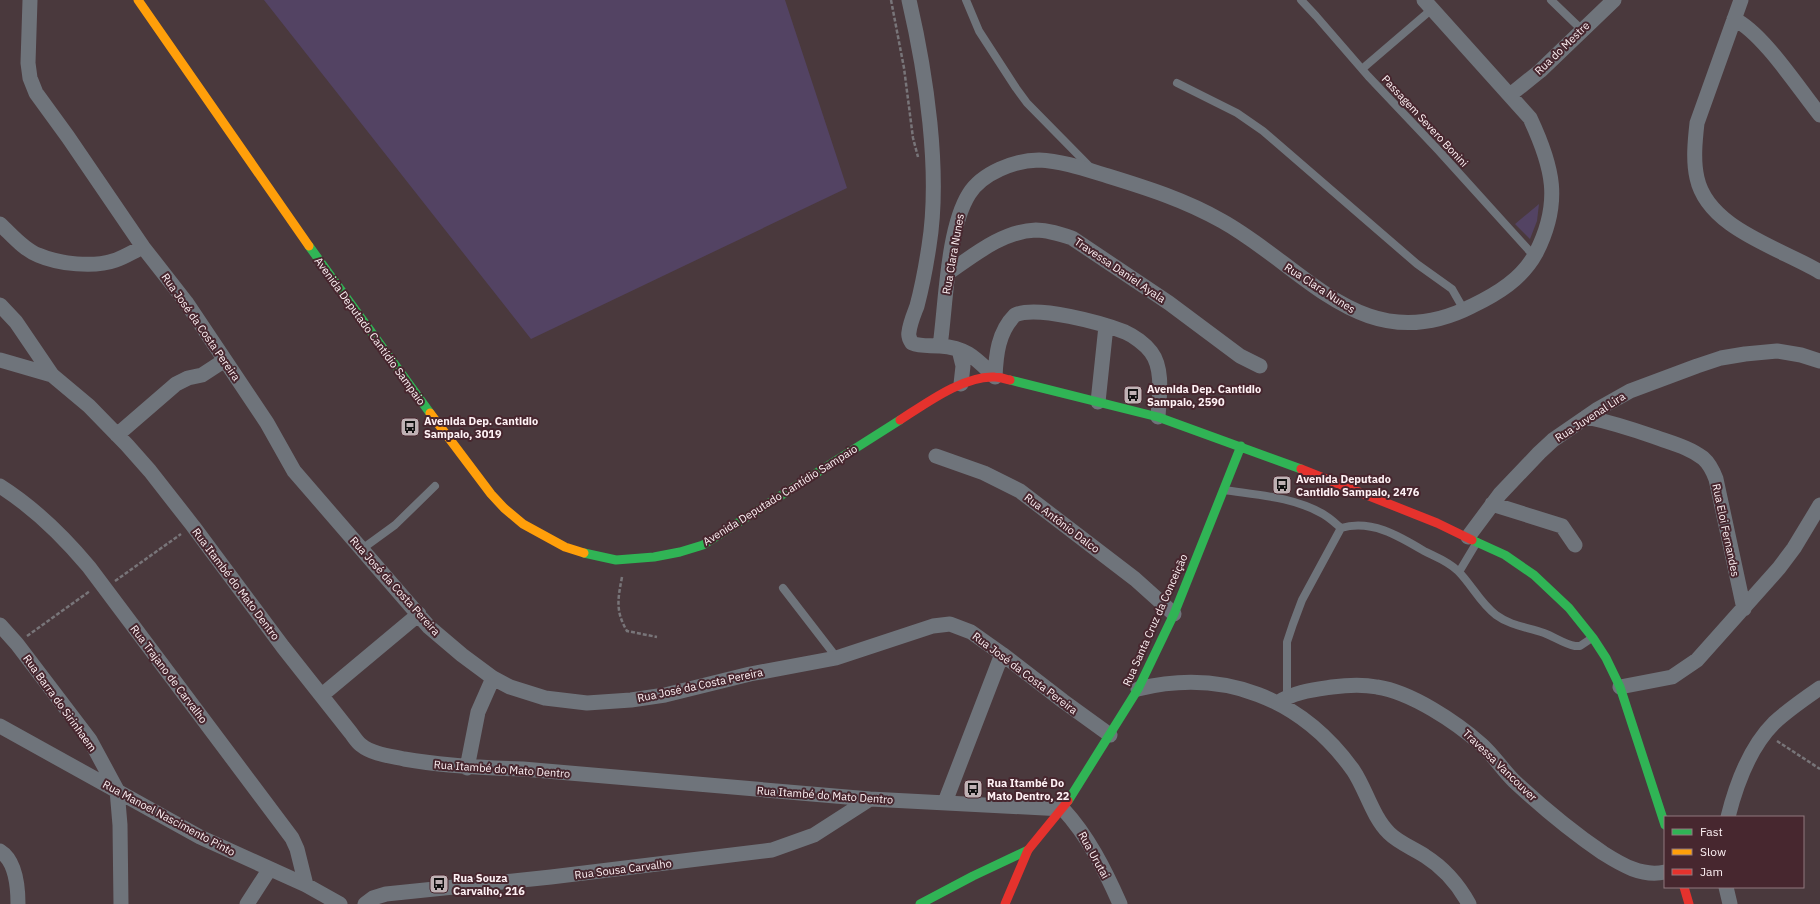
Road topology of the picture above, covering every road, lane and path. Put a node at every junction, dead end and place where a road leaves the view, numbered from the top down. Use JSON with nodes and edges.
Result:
{"nodes":[{"id":1,"x":30,"y":0,"type":"edge"},
{"id":2,"x":138,"y":0,"type":"edge"},
{"id":3,"x":890,"y":0,"type":"edge"},
{"id":4,"x":909,"y":0,"type":"edge"},
{"id":5,"x":966,"y":0,"type":"edge"},
{"id":6,"x":1301,"y":0,"type":"edge"},
{"id":7,"x":1552,"y":0,"type":"edge"},
{"id":8,"x":1614,"y":0,"type":"edge"},
{"id":9,"x":1741,"y":0,"type":"edge"},
{"id":10,"x":1428,"y":3,"type":"edge"},
{"id":11,"x":1734,"y":19,"type":"junction"},
{"id":12,"x":1581,"y":29,"type":"junction"},
{"id":13,"x":1362,"y":69,"type":"junction"},
{"id":14,"x":1177,"y":83,"type":"dead end"},
{"id":15,"x":1510,"y":95,"type":"junction"},
{"id":16,"x":1820,"y":115,"type":"edge"},
{"id":17,"x":1094,"y":172,"type":"junction"},
{"id":18,"x":933,"y":177,"type":"junction"},
{"id":19,"x":0,"y":224,"type":"edge"},
{"id":20,"x":144,"y":247,"type":"junction"},
{"id":21,"x":1534,"y":256,"type":"junction"},
{"id":22,"x":1820,"y":272,"type":"edge"},
{"id":23,"x":948,"y":273,"type":"junction"},
{"id":24,"x":0,"y":305,"type":"edge"},
{"id":25,"x":1464,"y":310,"type":"junction"},
{"id":26,"x":1106,"y":326,"type":"junction"},
{"id":27,"x":932,"y":346,"type":"junction"},
{"id":28,"x":959,"y":350,"type":"junction"},
{"id":29,"x":0,"y":360,"type":"edge"},
{"id":30,"x":225,"y":360,"type":"junction"},
{"id":31,"x":1820,"y":361,"type":"edge"},
{"id":32,"x":1260,"y":366,"type":"dead end"},
{"id":33,"x":52,"y":375,"type":"junction"},
{"id":34,"x":995,"y":377,"type":"junction"},
{"id":35,"x":961,"y":384,"type":"junction"},
{"id":36,"x":1098,"y":402,"type":"junction"},
{"id":37,"x":1158,"y":417,"type":"junction"},
{"id":38,"x":1586,"y":417,"type":"junction"},
{"id":39,"x":117,"y":435,"type":"junction"},
{"id":40,"x":1241,"y":446,"type":"junction"},
{"id":41,"x":936,"y":456,"type":"dead end"},
{"id":42,"x":0,"y":486,"type":"edge"},
{"id":43,"x":435,"y":486,"type":"dead end"},
{"id":44,"x":1224,"y":490,"type":"junction"},
{"id":45,"x":1492,"y":504,"type":"junction"},
{"id":46,"x":1820,"y":505,"type":"edge"},
{"id":47,"x":193,"y":526,"type":"junction"},
{"id":48,"x":1341,"y":528,"type":"junction"},
{"id":49,"x":1473,"y":539,"type":"junction"},
{"id":50,"x":1575,"y":545,"type":"dead end"},
{"id":51,"x":362,"y":549,"type":"junction"},
{"id":52,"x":624,"y":559,"type":"junction"},
{"id":53,"x":1459,"y":572,"type":"junction"},
{"id":54,"x":103,"y":586,"type":"junction"},
{"id":55,"x":783,"y":588,"type":"dead end"},
{"id":56,"x":1744,"y":609,"type":"junction"},
{"id":57,"x":419,"y":614,"type":"junction"},
{"id":58,"x":1174,"y":614,"type":"junction"},
{"id":59,"x":0,"y":625,"type":"edge"},
{"id":60,"x":657,"y":637,"type":"dead end"},
{"id":61,"x":1593,"y":638,"type":"junction"},
{"id":62,"x":17,"y":644,"type":"junction"},
{"id":63,"x":1002,"y":654,"type":"junction"},
{"id":64,"x":837,"y":658,"type":"junction"},
{"id":65,"x":493,"y":678,"type":"junction"},
{"id":66,"x":1620,"y":687,"type":"junction"},
{"id":67,"x":1820,"y":688,"type":"edge"},
{"id":68,"x":1138,"y":689,"type":"junction"},
{"id":69,"x":322,"y":695,"type":"junction"},
{"id":70,"x":1282,"y":700,"type":"junction"},
{"id":71,"x":0,"y":726,"type":"edge"},
{"id":72,"x":1110,"y":735,"type":"junction"},
{"id":73,"x":1764,"y":735,"type":"junction"},
{"id":74,"x":467,"y":768,"type":"junction"},
{"id":75,"x":1820,"y":769,"type":"edge"},
{"id":76,"x":117,"y":790,"type":"junction"},
{"id":77,"x":870,"y":799,"type":"junction"},
{"id":78,"x":945,"y":802,"type":"junction"},
{"id":79,"x":1062,"y":809,"type":"junction"},
{"id":80,"x":1728,"y":816,"type":"edge"},
{"id":81,"x":1664,"y":822,"type":"edge"},
{"id":82,"x":1028,"y":850,"type":"junction"},
{"id":83,"x":0,"y":851,"type":"edge"},
{"id":84,"x":269,"y":870,"type":"junction"},
{"id":85,"x":1664,"y":872,"type":"edge"},
{"id":86,"x":306,"y":885,"type":"junction"},
{"id":87,"x":1684,"y":888,"type":"edge"},
{"id":88,"x":1726,"y":888,"type":"edge"},
{"id":89,"x":18,"y":904,"type":"edge"},
{"id":90,"x":121,"y":904,"type":"edge"},
{"id":91,"x":247,"y":904,"type":"edge"},
{"id":92,"x":340,"y":904,"type":"edge"},
{"id":93,"x":365,"y":904,"type":"edge"},
{"id":94,"x":920,"y":904,"type":"edge"},
{"id":95,"x":1005,"y":904,"type":"edge"},
{"id":96,"x":1120,"y":904,"type":"edge"},
{"id":97,"x":1469,"y":904,"type":"edge"},
{"id":98,"x":1689,"y":904,"type":"edge"},
{"id":99,"x":1730,"y":904,"type":"edge"}],
"edges":[{"from":1,"to":20,"type":"street","name":"Rua José da Costa Pereira"},
{"from":2,"to":52,"type":"main road","name":"Avenida Deputado Cantídio Sampaio"},
{"from":3,"to":18,"type":"path"},
{"from":4,"to":18,"type":"street"},
{"from":5,"to":17,"type":"lane"},
{"from":6,"to":13,"type":"lane","name":"Passagem Severo Bonini"},
{"from":7,"to":12,"type":"lane"},
{"from":8,"to":12,"type":"street","name":"Rua do Mestre"},
{"from":9,"to":11,"type":"street"},
{"from":10,"to":13,"type":"lane"},
{"from":10,"to":15,"type":"street","name":"Rua Clara Nunes"},
{"from":11,"to":16,"type":"street"},
{"from":11,"to":22,"type":"street"},
{"from":12,"to":15,"type":"street","name":"Rua do Mestre"},
{"from":13,"to":21,"type":"lane","name":"Passagem Severo Bonini"},
{"from":14,"to":25,"type":"lane"},
{"from":15,"to":21,"type":"street","name":"Rua Clara Nunes"},
{"from":17,"to":23,"type":"street","name":"Rua Clara Nunes"},
{"from":17,"to":25,"type":"street","name":"Rua Clara Nunes"},
{"from":18,"to":27,"type":"street"},
{"from":19,"to":20,"type":"street"},
{"from":20,"to":30,"type":"street","name":"Rua José da Costa Pereira"},
{"from":21,"to":25,"type":"street","name":"Rua Clara Nunes"},
{"from":23,"to":27,"type":"street","name":"Rua Clara Nunes"},
{"from":23,"to":32,"type":"street","name":"Travessa Daniel Ayala"},
{"from":24,"to":33,"type":"street"},
{"from":26,"to":34,"type":"street"},
{"from":26,"to":36,"type":"street"},
{"from":26,"to":37,"type":"street"},
{"from":27,"to":28,"type":"street","name":"Avenida Deputado Cantídio Sampaio"},
{"from":28,"to":34,"type":"street","name":"Avenida Deputado Cantídio Sampaio"},
{"from":28,"to":35,"type":"street"},
{"from":29,"to":33,"type":"street","name":"Rua Itambé do Mato Dentro"},
{"from":30,"to":39,"type":"street"},
{"from":30,"to":51,"type":"street","name":"Rua José da Costa Pereira"},
{"from":31,"to":38,"type":"street","name":"Rua Juvenal Lira"},
{"from":33,"to":39,"type":"street","name":"Rua Itambé do Mato Dentro"},
{"from":34,"to":35,"type":"main road","name":"Avenida Deputado Cantídio Sampaio"},
{"from":34,"to":36,"type":"main road","name":"Avenida Deputado Cantídio Sampaio"},
{"from":35,"to":52,"type":"main road","name":"Avenida Deputado Cantídio Sampaio"},
{"from":36,"to":37,"type":"main road","name":"Avenida Deputado Cantídio Sampaio"},
{"from":37,"to":40,"type":"main road","name":"Avenida Deputado Cantídio Sampaio"},
{"from":38,"to":45,"type":"street","name":"Rua Juvenal Lira"},
{"from":38,"to":56,"type":"street","name":"Rua Eloi Fernandes"},
{"from":39,"to":47,"type":"street","name":"Rua Itambé do Mato Dentro"},
{"from":40,"to":44,"type":"main road","name":"Rua Santa Cruz da Conceição"},
{"from":40,"to":49,"type":"main road","name":"Avenida Deputado Cantídio Sampaio"},
{"from":41,"to":58,"type":"street","name":"Rua Antônio Dalco"},
{"from":42,"to":54,"type":"street","name":"Rua Trajano de Carvalho"},
{"from":43,"to":51,"type":"lane"},
{"from":44,"to":48,"type":"lane"},
{"from":44,"to":58,"type":"main road","name":"Rua Santa Cruz da Conceição"},
{"from":45,"to":49,"type":"street","name":"Rua Juvenal Lira"},
{"from":45,"to":50,"type":"street"},
{"from":46,"to":56,"type":"street"},
{"from":47,"to":54,"type":"path"},
{"from":47,"to":69,"type":"street","name":"Rua Itambé do Mato Dentro"},
{"from":48,"to":53,"type":"lane"},
{"from":48,"to":70,"type":"lane"},
{"from":49,"to":53,"type":"lane"},
{"from":49,"to":61,"type":"main road","name":"Avenida Deputado Cantídio Sampaio"},
{"from":51,"to":57,"type":"street","name":"Rua José da Costa Pereira"},
{"from":52,"to":60,"type":"path"},
{"from":53,"to":61,"type":"lane"},
{"from":54,"to":62,"type":"path"},
{"from":54,"to":86,"type":"street","name":"Rua Trajano de Carvalho"},
{"from":55,"to":64,"type":"lane"},
{"from":56,"to":66,"type":"street"},
{"from":57,"to":65,"type":"street","name":"Rua José da Costa Pereira"},
{"from":57,"to":69,"type":"street"},
{"from":58,"to":68,"type":"main road","name":"Rua Santa Cruz da Conceição"},
{"from":59,"to":62,"type":"street","name":"Rua Barra do Sirinhaem"},
{"from":61,"to":66,"type":"main road","name":"Avenida Deputado Cantídio Sampaio"},
{"from":62,"to":76,"type":"street","name":"Rua Barra do Sirinhaem"},
{"from":63,"to":64,"type":"street","name":"Rua José da Costa Pereira"},
{"from":63,"to":72,"type":"street","name":"Rua José da Costa Pereira"},
{"from":63,"to":78,"type":"street"},
{"from":64,"to":65,"type":"street","name":"Rua José da Costa Pereira"},
{"from":65,"to":74,"type":"street"},
{"from":66,"to":81,"type":"main road","name":"Avenida Deputado Cantídio Sampaio"},
{"from":67,"to":73,"type":"street"},
{"from":68,"to":70,"type":"street"},
{"from":68,"to":72,"type":"main road","name":"Rua Santa Cruz da Conceição"},
{"from":69,"to":74,"type":"street","name":"Rua Itambé do Mato Dentro"},
{"from":70,"to":85,"type":"street","name":"Travessa Vancouver"},
{"from":70,"to":97,"type":"street"},
{"from":71,"to":76,"type":"street","name":"Rua Manoel Nascimento Pinto"},
{"from":72,"to":79,"type":"main road","name":"Rua Santa Cruz da Conceição"},
{"from":73,"to":75,"type":"path"},
{"from":73,"to":80,"type":"street"},
{"from":74,"to":77,"type":"street","name":"Rua Itambé do Mato Dentro"},
{"from":76,"to":84,"type":"street","name":"Rua Manoel Nascimento Pinto"},
{"from":76,"to":90,"type":"street","name":"Rua Barra do Sirinhaem"},
{"from":77,"to":78,"type":"street","name":"Rua Itambé do Mato Dentro"},
{"from":77,"to":93,"type":"street","name":"Rua Sousa Carvalho"},
{"from":78,"to":79,"type":"street","name":"Rua Itambé do Mato Dentro"},
{"from":79,"to":82,"type":"main road","name":"Rua Santa Cruz da Conceição"},
{"from":79,"to":96,"type":"street","name":"Rua Urutai"},
{"from":82,"to":94,"type":"main road"},
{"from":82,"to":95,"type":"main road"},
{"from":83,"to":89,"type":"street"},
{"from":84,"to":86,"type":"street","name":"Rua Manoel Nascimento Pinto"},
{"from":84,"to":91,"type":"street"},
{"from":86,"to":92,"type":"street","name":"Rua Manoel Nascimento Pinto"},
{"from":87,"to":98,"type":"main road"},
{"from":88,"to":99,"type":"street"}]}
